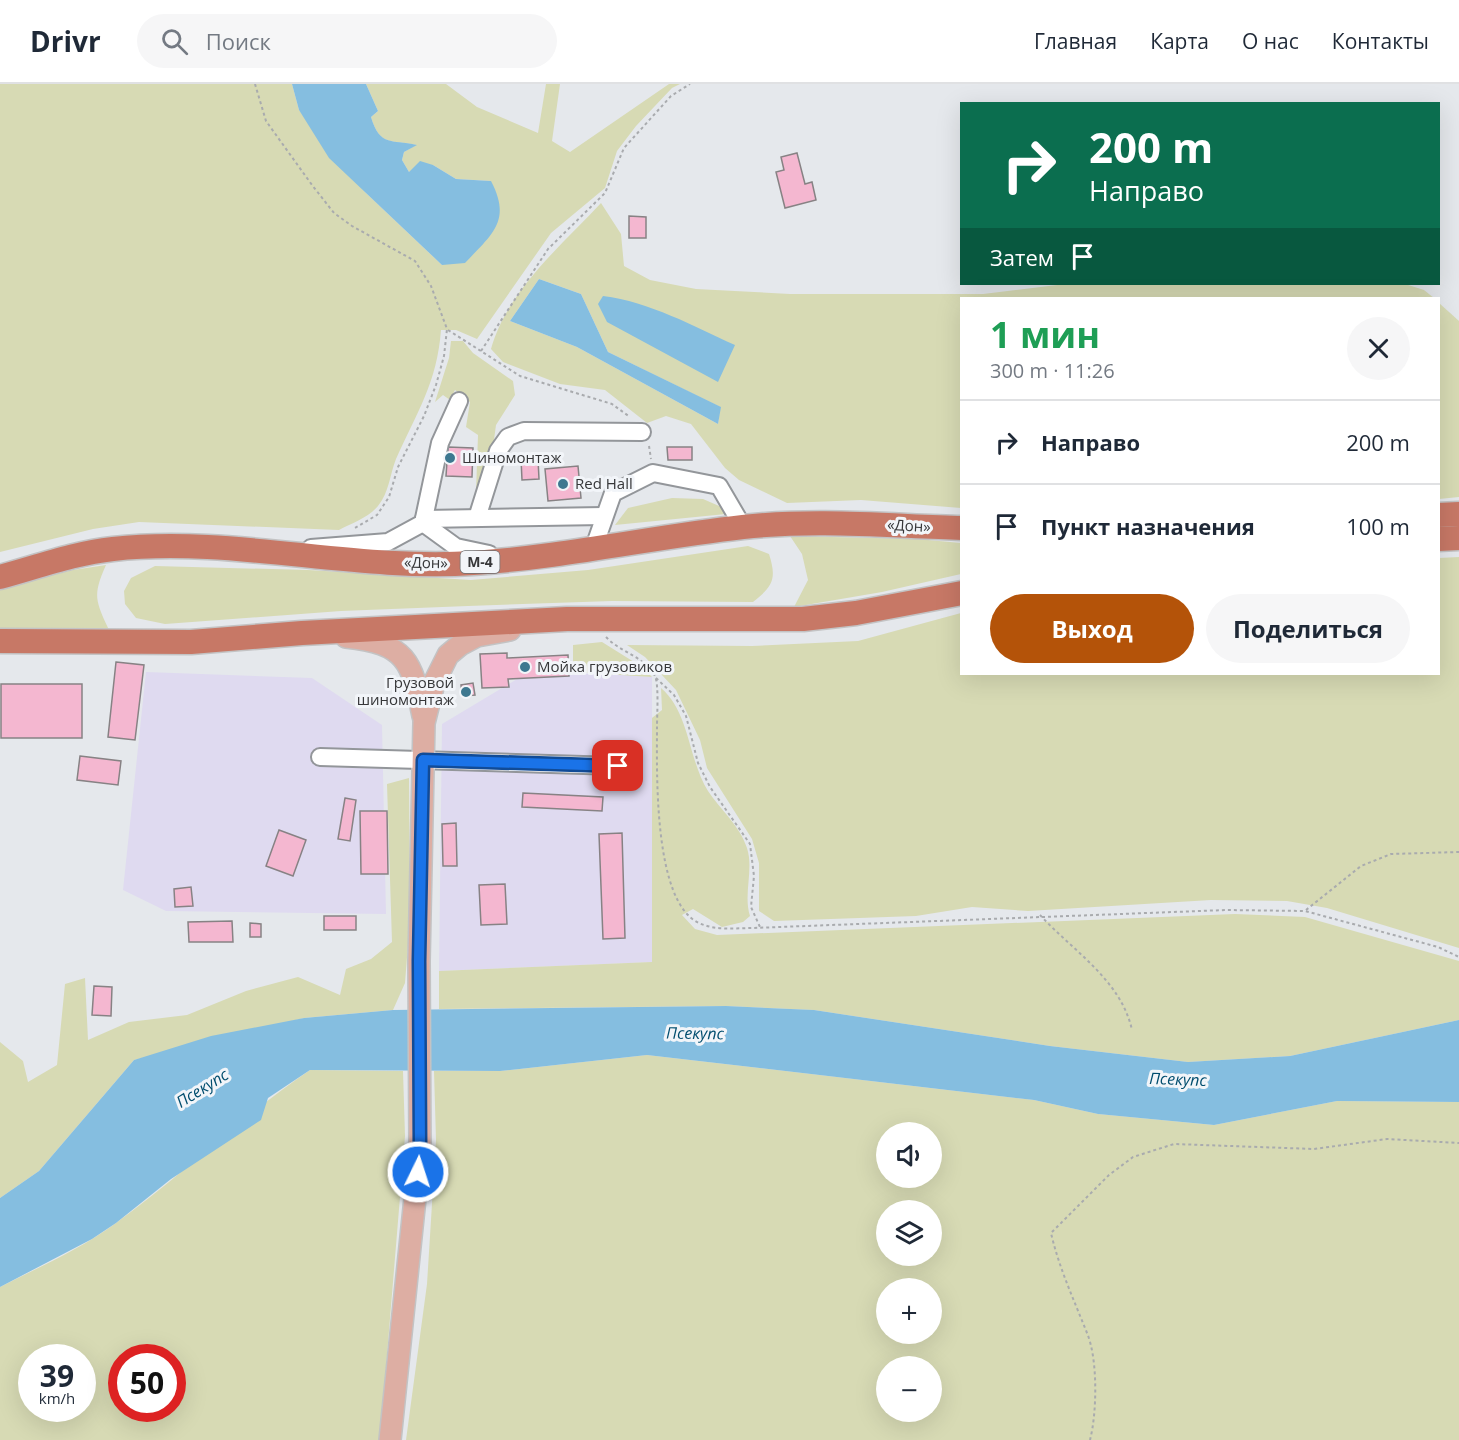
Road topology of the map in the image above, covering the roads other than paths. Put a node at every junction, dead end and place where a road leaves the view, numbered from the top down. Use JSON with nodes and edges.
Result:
{"nodes":[{"id":1,"x":459,"y":400,"type":"dead end"},
{"id":2,"x":642,"y":432,"type":"road end"},
{"id":3,"x":1459,"y":514,"type":"edge"},
{"id":4,"x":1440,"y":515,"type":"edge"},
{"id":5,"x":604,"y":516,"type":"junction"},
{"id":6,"x":477,"y":518,"type":"junction"},
{"id":7,"x":424,"y":521,"type":"junction"},
{"id":8,"x":743,"y":527,"type":"junction"},
{"id":9,"x":960,"y":528,"type":"edge"},
{"id":10,"x":1459,"y":538,"type":"edge"},
{"id":11,"x":1440,"y":539,"type":"edge"},
{"id":12,"x":593,"y":550,"type":"junction"},
{"id":13,"x":262,"y":552,"type":"junction"},
{"id":14,"x":552,"y":554,"type":"junction"},
{"id":15,"x":0,"y":577,"type":"edge"},
{"id":16,"x":960,"y":593,"type":"edge"},
{"id":17,"x":578,"y":620,"type":"junction"},
{"id":18,"x":302,"y":633,"type":"junction"},
{"id":19,"x":0,"y":641,"type":"edge"},
{"id":20,"x":424,"y":723,"type":"junction"},
{"id":21,"x":320,"y":757,"type":"dead end"},
{"id":22,"x":423,"y":760,"type":"junction"},
{"id":23,"x":618,"y":766,"type":"dead end"},
{"id":24,"x":390,"y":1440,"type":"edge"}],
"edges":[{"from":1,"to":7,"type":"lane"},
{"from":2,"to":6,"type":"lane"},
{"from":3,"to":4,"type":"highway"},
{"from":5,"to":6,"type":"lane"},
{"from":5,"to":8,"type":"lane"},
{"from":5,"to":12,"type":"lane"},
{"from":6,"to":7,"type":"lane"},
{"from":7,"to":13,"type":"lane","number":"М-4"},
{"from":7,"to":14,"type":"lane","number":"М-4"},
{"from":8,"to":9,"type":"highway","name":"«Дон»","number":"М-4"},
{"from":8,"to":12,"type":"highway","name":"«Дон»","number":"М-4"},
{"from":10,"to":11,"type":"highway"},
{"from":12,"to":14,"type":"highway","name":"«Дон»","number":"М-4"},
{"from":13,"to":14,"type":"highway","name":"«Дон»","number":"М-4"},
{"from":13,"to":15,"type":"highway","name":"«Дон»","number":"М-4"},
{"from":16,"to":17,"type":"highway"},
{"from":17,"to":18,"type":"highway"},
{"from":17,"to":20,"type":"main road"},
{"from":18,"to":19,"type":"highway"},
{"from":18,"to":20,"type":"main road"},
{"from":20,"to":22,"type":"main road"},
{"from":21,"to":22,"type":"lane"},
{"from":22,"to":23,"type":"lane"},
{"from":22,"to":24,"type":"main road"}]}
